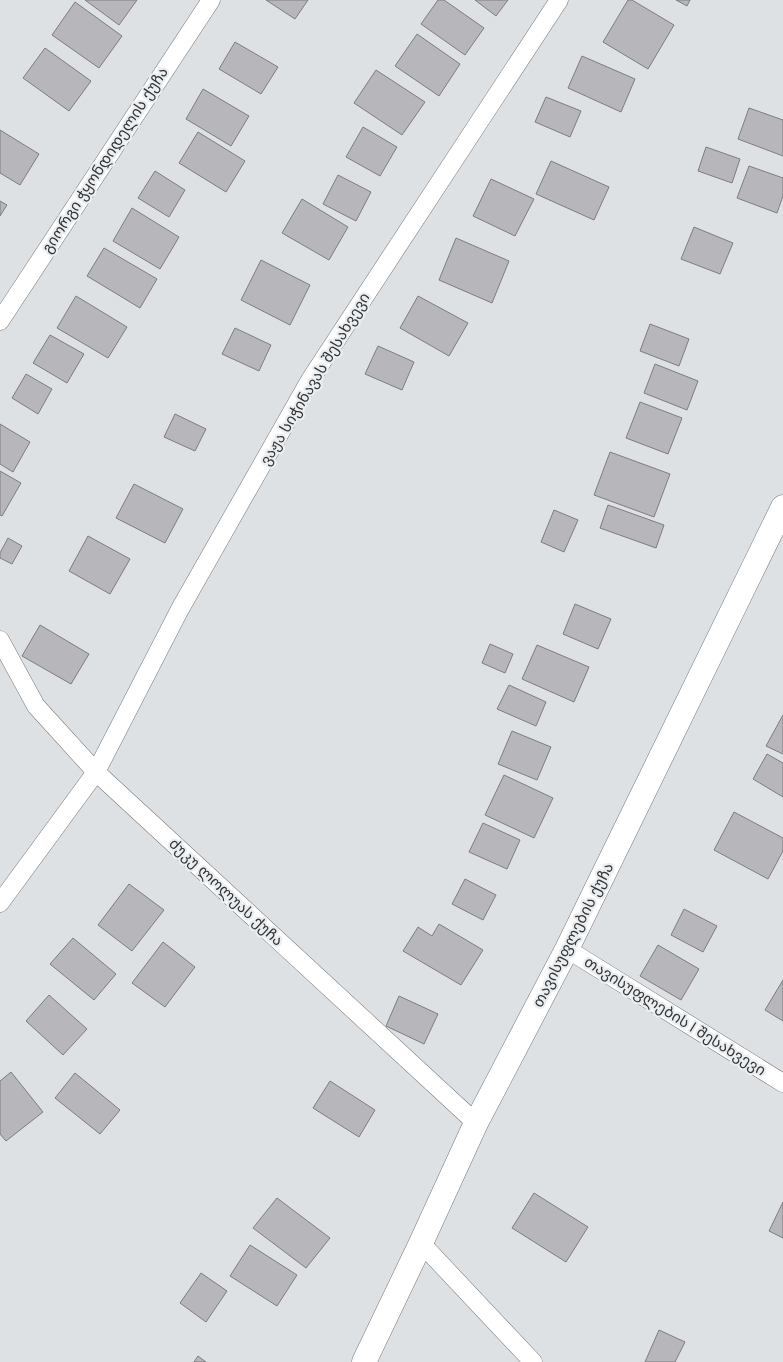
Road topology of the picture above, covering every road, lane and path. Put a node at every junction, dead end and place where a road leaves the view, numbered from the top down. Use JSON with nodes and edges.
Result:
{"nodes":[{"id":1,"x":211,"y":0,"type":"edge"},
{"id":2,"x":559,"y":0,"type":"edge"},
{"id":3,"x":0,"y":321,"type":"edge"},
{"id":4,"x":783,"y":507,"type":"edge"},
{"id":5,"x":0,"y":640,"type":"edge"},
{"id":6,"x":96,"y":772,"type":"junction"},
{"id":7,"x":0,"y":903,"type":"edge"},
{"id":8,"x":567,"y":949,"type":"junction"},
{"id":9,"x":783,"y":1083,"type":"edge"},
{"id":10,"x":476,"y":1123,"type":"junction"},
{"id":11,"x":421,"y":1243,"type":"junction"},
{"id":12,"x":364,"y":1362,"type":"edge"},
{"id":13,"x":533,"y":1362,"type":"edge"}],
"edges":[{"from":1,"to":3,"type":"street","name":"გიორგი ჭყონდიდელის ქუჩა"},
{"from":2,"to":6,"type":"street","name":"ვაჟა სიჭინავას შესახვევი"},
{"from":4,"to":8,"type":"main road","name":"თავისუფლების ქუჩა"},
{"from":5,"to":6,"type":"street","name":"ძუკუ ლოლუას ქუჩა"},
{"from":6,"to":7,"type":"street","name":"ვაჟა სიჭინავას შესახვევი"},
{"from":6,"to":10,"type":"street","name":"ძუკუ ლოლუას ქუჩა"},
{"from":8,"to":9,"type":"street","name":"თავისუფლების I შესახვევი"},
{"from":8,"to":10,"type":"main road","name":"თავისუფლების ქუჩა"},
{"from":10,"to":11,"type":"main road","name":"თავისუფლების ქუჩა"},
{"from":11,"to":12,"type":"main road","name":"თავისუფლების ქუჩა"},
{"from":11,"to":13,"type":"street"}]}
